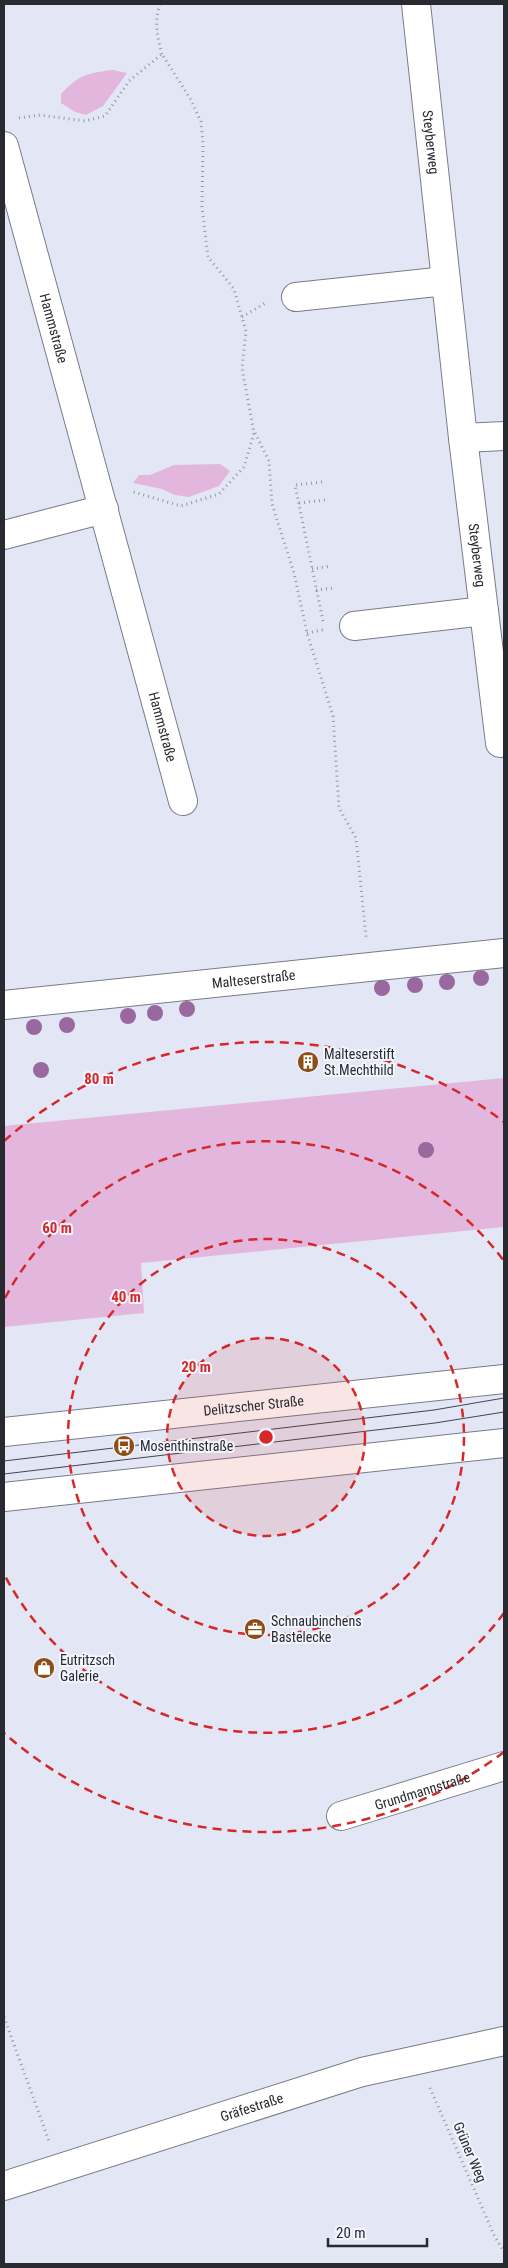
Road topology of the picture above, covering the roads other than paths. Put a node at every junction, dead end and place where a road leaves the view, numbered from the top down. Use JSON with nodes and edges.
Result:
{"nodes":[{"id":1,"x":416,"y":4,"type":"edge"},
{"id":2,"x":4,"y":146,"type":"edge"},
{"id":3,"x":446,"y":281,"type":"junction"},
{"id":4,"x":296,"y":297,"type":"dead end"},
{"id":5,"x":504,"y":436,"type":"edge"},
{"id":6,"x":463,"y":438,"type":"junction"},
{"id":7,"x":104,"y":509,"type":"junction"},
{"id":8,"x":4,"y":535,"type":"edge"},
{"id":9,"x":484,"y":611,"type":"junction"},
{"id":10,"x":354,"y":626,"type":"dead end"},
{"id":11,"x":500,"y":743,"type":"dead end"},
{"id":12,"x":183,"y":801,"type":"dead end"},
{"id":13,"x":504,"y":953,"type":"edge"},
{"id":14,"x":4,"y":1005,"type":"edge"},
{"id":15,"x":504,"y":1379,"type":"edge"},
{"id":16,"x":4,"y":1432,"type":"edge"},
{"id":17,"x":504,"y":1443,"type":"edge"},
{"id":18,"x":5,"y":1496,"type":"edge"},
{"id":19,"x":504,"y":1766,"type":"edge"},
{"id":20,"x":341,"y":1816,"type":"dead end"},
{"id":21,"x":504,"y":2041,"type":"edge"},
{"id":22,"x":4,"y":2186,"type":"edge"}],
"edges":[{"from":1,"to":3,"type":"street","name":"Steyberweg"},
{"from":2,"to":7,"type":"street","name":"Hammstraße"},
{"from":3,"to":4,"type":"street"},
{"from":3,"to":6,"type":"street","name":"Steyberweg"},
{"from":5,"to":6,"type":"street"},
{"from":6,"to":9,"type":"street","name":"Steyberweg"},
{"from":7,"to":8,"type":"street"},
{"from":7,"to":12,"type":"street","name":"Hammstraße"},
{"from":9,"to":10,"type":"street"},
{"from":9,"to":11,"type":"street","name":"Steyberweg"},
{"from":13,"to":14,"type":"street","name":"Malteserstraße"},
{"from":15,"to":16,"type":"street","name":"Delitzscher Straße"},
{"from":17,"to":18,"type":"street"},
{"from":19,"to":20,"type":"street","name":"Grundmannstraße"},
{"from":21,"to":22,"type":"street","name":"Gräfestraße"}]}
